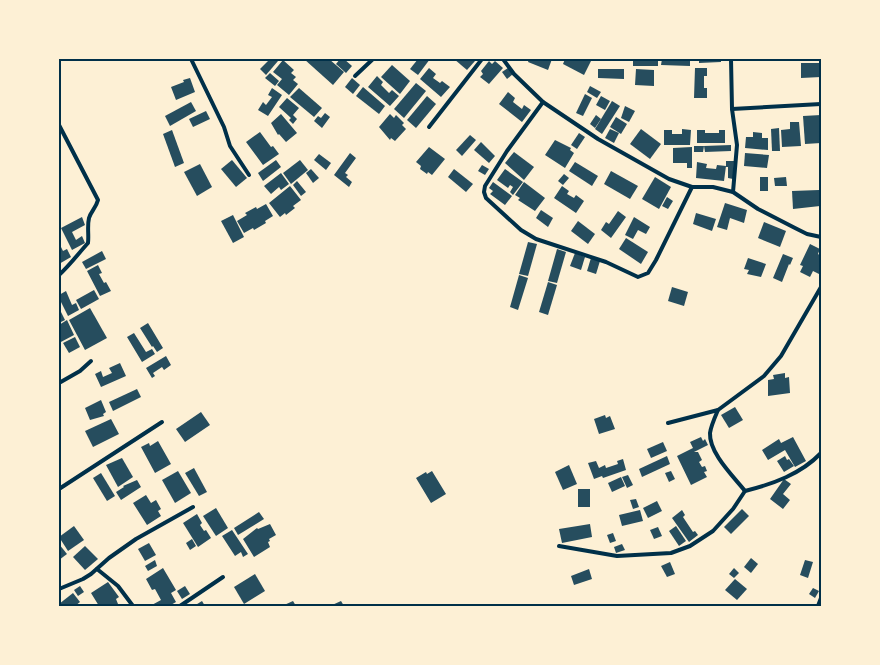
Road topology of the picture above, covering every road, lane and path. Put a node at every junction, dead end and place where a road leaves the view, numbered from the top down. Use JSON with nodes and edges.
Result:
{"nodes":[{"id":1,"x":191,"y":59,"type":"edge"},
{"id":2,"x":373,"y":59,"type":"edge"},
{"id":3,"x":482,"y":59,"type":"edge"},
{"id":4,"x":503,"y":59,"type":"edge"},
{"id":5,"x":731,"y":59,"type":"edge"},
{"id":6,"x":355,"y":76,"type":"dead end"},
{"id":7,"x":543,"y":102,"type":"junction"},
{"id":8,"x":821,"y":104,"type":"edge"},
{"id":9,"x":732,"y":108,"type":"junction"},
{"id":10,"x":59,"y":125,"type":"edge"},
{"id":11,"x":429,"y":127,"type":"dead end"},
{"id":12,"x":249,"y":175,"type":"dead end"},
{"id":13,"x":692,"y":187,"type":"junction"},
{"id":14,"x":733,"y":192,"type":"junction"},
{"id":15,"x":821,"y":236,"type":"edge"},
{"id":16,"x":59,"y":275,"type":"edge"},
{"id":17,"x":821,"y":287,"type":"edge"},
{"id":18,"x":91,"y":361,"type":"dead end"},
{"id":19,"x":59,"y":383,"type":"edge"},
{"id":20,"x":718,"y":410,"type":"junction"},
{"id":21,"x":162,"y":422,"type":"dead end"},
{"id":22,"x":668,"y":423,"type":"dead end"},
{"id":23,"x":821,"y":453,"type":"edge"},
{"id":24,"x":59,"y":489,"type":"edge"},
{"id":25,"x":745,"y":491,"type":"junction"},
{"id":26,"x":193,"y":507,"type":"dead end"},
{"id":27,"x":559,"y":546,"type":"dead end"},
{"id":28,"x":97,"y":569,"type":"junction"},
{"id":29,"x":223,"y":577,"type":"dead end"},
{"id":30,"x":59,"y":589,"type":"edge"},
{"id":31,"x":821,"y":598,"type":"edge"},
{"id":32,"x":133,"y":606,"type":"edge"},
{"id":33,"x":180,"y":606,"type":"edge"},
{"id":34,"x":818,"y":606,"type":"edge"}],
"edges":[{"from":1,"to":12,"type":"street"},
{"from":2,"to":6,"type":"street"},
{"from":3,"to":11,"type":"street"},
{"from":4,"to":7,"type":"street"},
{"from":5,"to":9,"type":"street"},
{"from":7,"to":13,"type":"street"},
{"from":7,"to":13,"type":"street"},
{"from":8,"to":9,"type":"street"},
{"from":9,"to":14,"type":"street"},
{"from":10,"to":16,"type":"street"},
{"from":13,"to":14,"type":"street"},
{"from":14,"to":15,"type":"street"},
{"from":17,"to":20,"type":"street"},
{"from":18,"to":19,"type":"street"},
{"from":20,"to":22,"type":"street"},
{"from":20,"to":25,"type":"street"},
{"from":21,"to":24,"type":"street"},
{"from":23,"to":25,"type":"street"},
{"from":25,"to":27,"type":"street"},
{"from":26,"to":28,"type":"street"},
{"from":28,"to":30,"type":"street"},
{"from":28,"to":32,"type":"street"},
{"from":29,"to":33,"type":"street"},
{"from":31,"to":34,"type":"street"}]}
